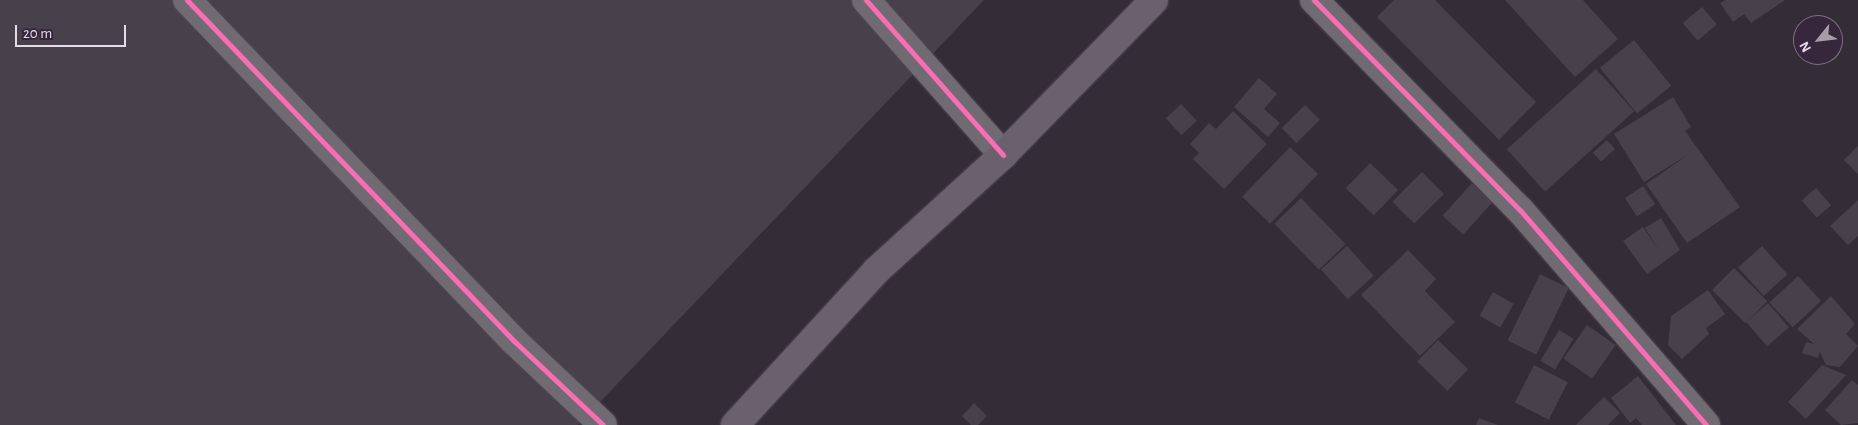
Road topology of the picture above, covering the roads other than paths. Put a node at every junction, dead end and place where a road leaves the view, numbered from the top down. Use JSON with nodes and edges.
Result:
{"nodes":[{"id":1,"x":187,"y":0,"type":"edge"},
{"id":2,"x":866,"y":0,"type":"edge"},
{"id":3,"x":1154,"y":0,"type":"edge"},
{"id":4,"x":1314,"y":0,"type":"edge"},
{"id":5,"x":1003,"y":155,"type":"junction"},
{"id":6,"x":602,"y":425,"type":"edge"},
{"id":7,"x":735,"y":425,"type":"edge"},
{"id":8,"x":1706,"y":425,"type":"edge"}],
"edges":[{"from":1,"to":6,"type":"street"},
{"from":2,"to":5,"type":"street"},
{"from":3,"to":5,"type":"highway"},
{"from":4,"to":8,"type":"street"},
{"from":5,"to":7,"type":"highway"}]}
